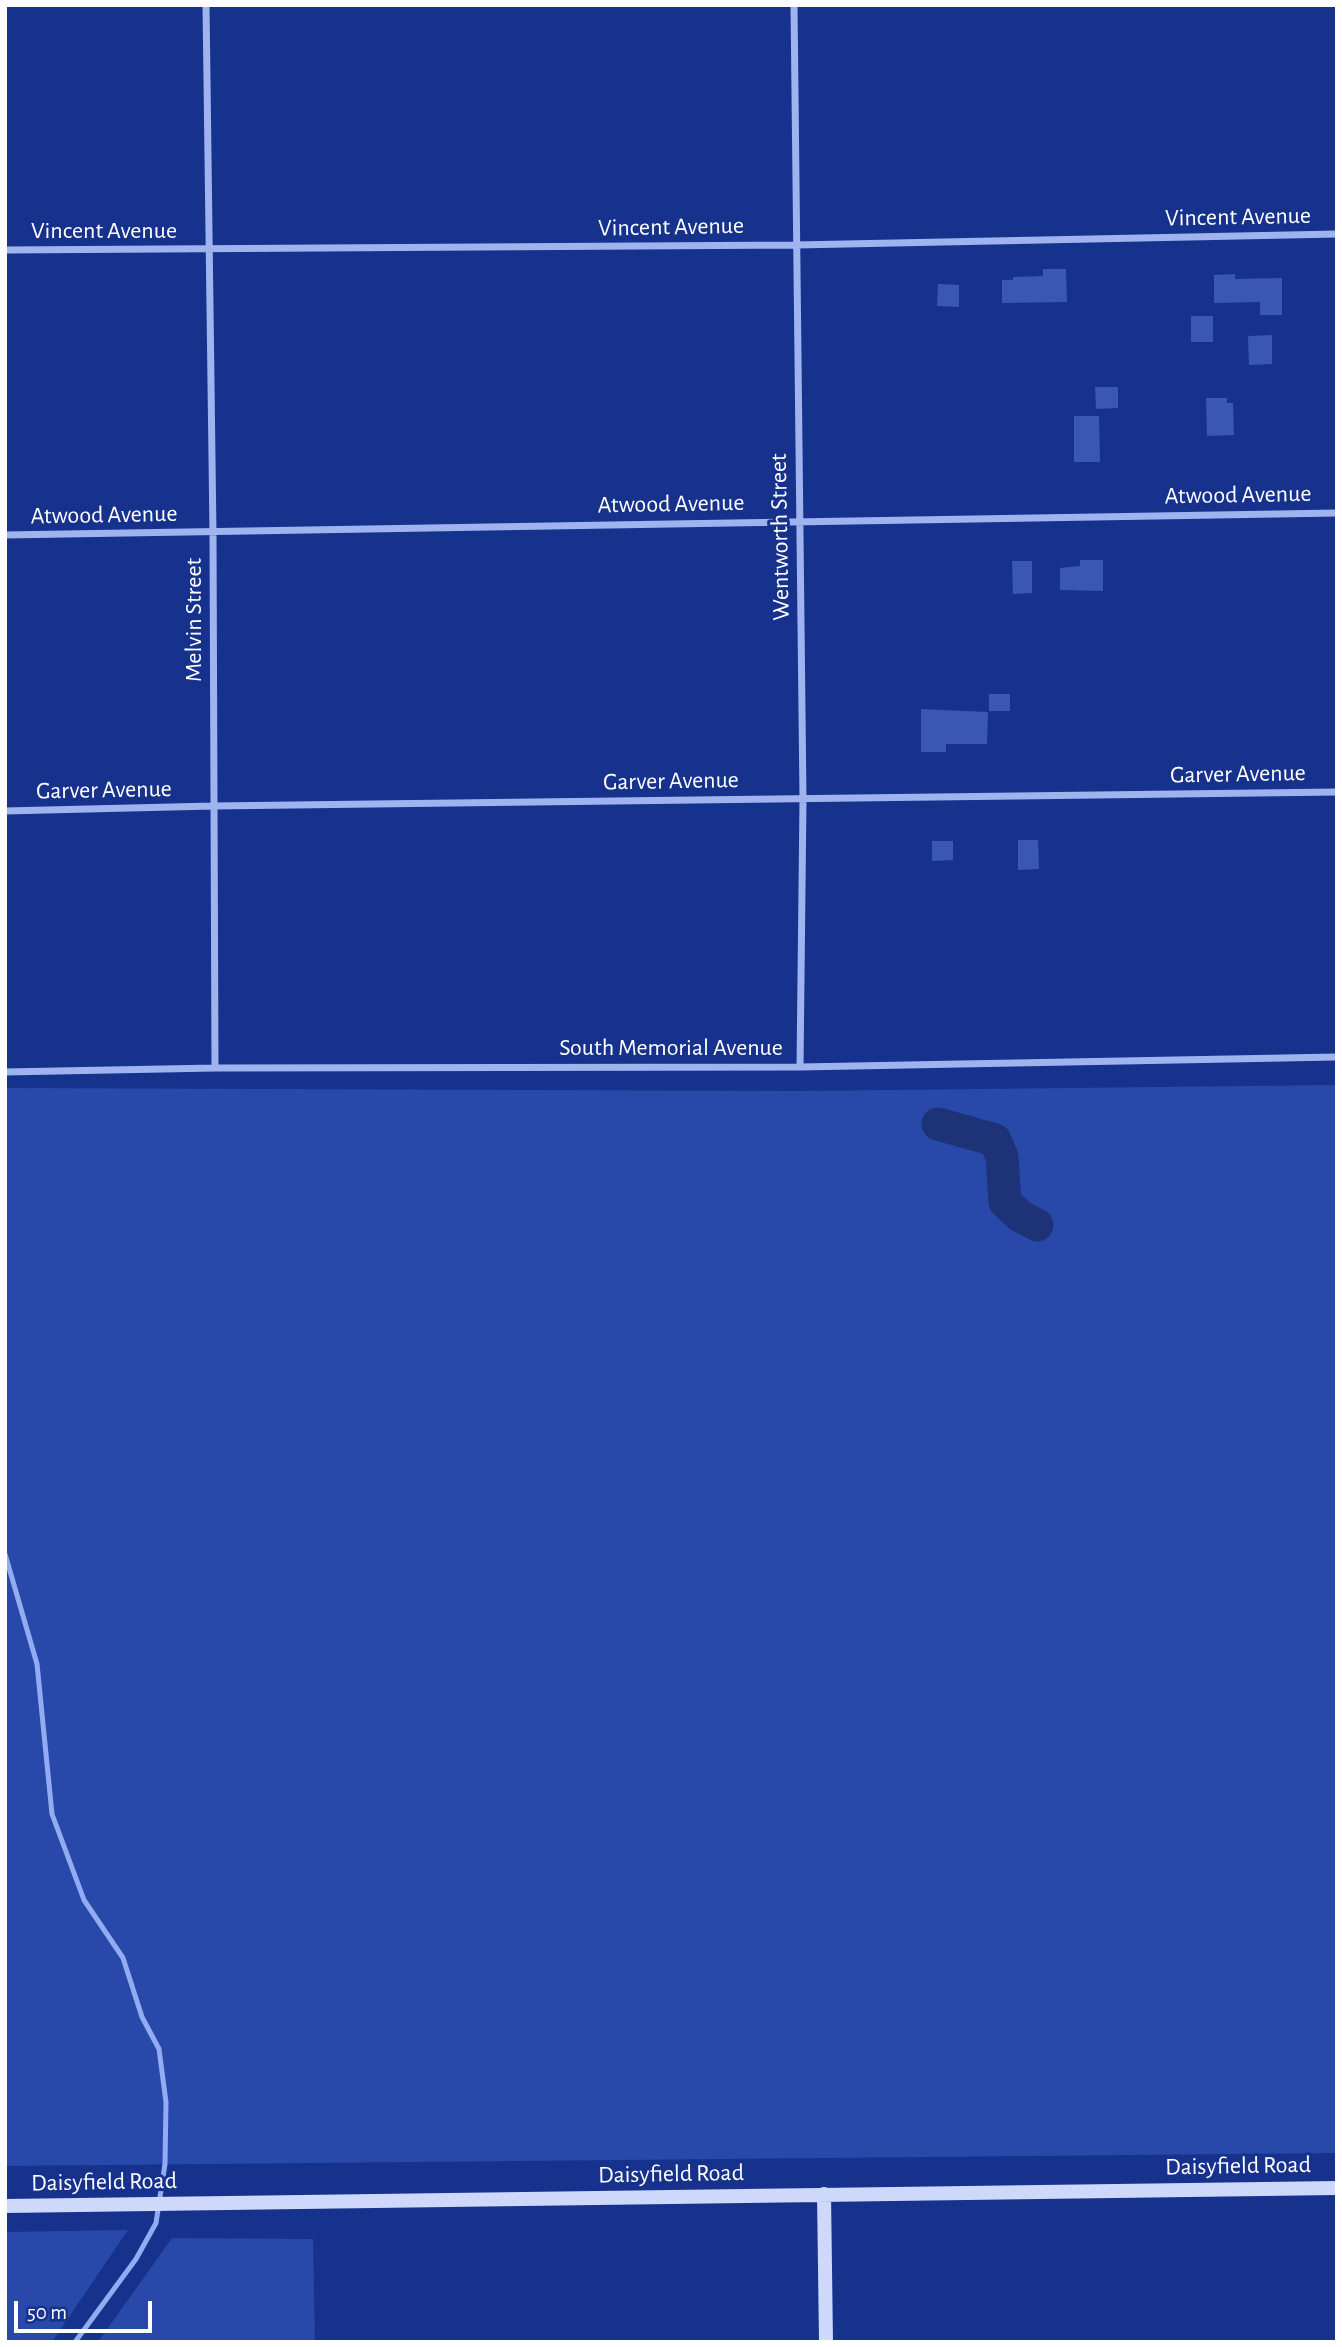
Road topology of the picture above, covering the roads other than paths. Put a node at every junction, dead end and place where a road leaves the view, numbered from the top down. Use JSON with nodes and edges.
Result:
{"nodes":[{"id":1,"x":206,"y":5,"type":"edge"},
{"id":2,"x":794,"y":5,"type":"edge"},
{"id":3,"x":1337,"y":234,"type":"edge"},
{"id":4,"x":796,"y":245,"type":"junction"},
{"id":5,"x":5,"y":250,"type":"edge"},
{"id":6,"x":210,"y":250,"type":"junction"},
{"id":7,"x":1337,"y":513,"type":"edge"},
{"id":8,"x":798,"y":521,"type":"junction"},
{"id":9,"x":213,"y":534,"type":"junction"},
{"id":10,"x":5,"y":536,"type":"edge"},
{"id":11,"x":1337,"y":792,"type":"edge"},
{"id":12,"x":803,"y":799,"type":"junction"},
{"id":13,"x":213,"y":806,"type":"junction"},
{"id":14,"x":5,"y":811,"type":"edge"},
{"id":15,"x":1337,"y":1057,"type":"edge"},
{"id":16,"x":800,"y":1067,"type":"junction"},
{"id":17,"x":215,"y":1068,"type":"junction"},
{"id":18,"x":5,"y":1072,"type":"edge"},
{"id":19,"x":1337,"y":2188,"type":"edge"},
{"id":20,"x":824,"y":2194,"type":"junction"},
{"id":21,"x":5,"y":2206,"type":"edge"},
{"id":22,"x":826,"y":2342,"type":"edge"}],
"edges":[{"from":1,"to":6,"type":"street","name":"Melvin Street"},
{"from":2,"to":4,"type":"street","name":"Wentworth Street"},
{"from":3,"to":4,"type":"street","name":"Vincent Avenue"},
{"from":4,"to":6,"type":"street","name":"Vincent Avenue"},
{"from":4,"to":8,"type":"street","name":"Wentworth Street"},
{"from":5,"to":6,"type":"street","name":"Vincent Avenue"},
{"from":6,"to":9,"type":"street","name":"Melvin Street"},
{"from":7,"to":8,"type":"street","name":"Atwood Avenue"},
{"from":8,"to":9,"type":"street","name":"Atwood Avenue"},
{"from":8,"to":12,"type":"street","name":"Wentworth Street"},
{"from":9,"to":10,"type":"street","name":"Atwood Avenue"},
{"from":9,"to":13,"type":"street","name":"Melvin Street"},
{"from":11,"to":12,"type":"street","name":"Garver Avenue"},
{"from":12,"to":13,"type":"street","name":"Garver Avenue"},
{"from":12,"to":16,"type":"street","name":"Wentworth Street"},
{"from":13,"to":14,"type":"street","name":"Garver Avenue"},
{"from":13,"to":17,"type":"street","name":"Melvin Street"},
{"from":15,"to":16,"type":"street","name":"South Memorial Avenue"},
{"from":16,"to":17,"type":"street","name":"South Memorial Avenue"},
{"from":17,"to":18,"type":"street","name":"South Memorial Avenue"},
{"from":19,"to":20,"type":"street","name":"Daisyfield Road"},
{"from":20,"to":21,"type":"street","name":"Daisyfield Road"},
{"from":20,"to":22,"type":"street"}]}
